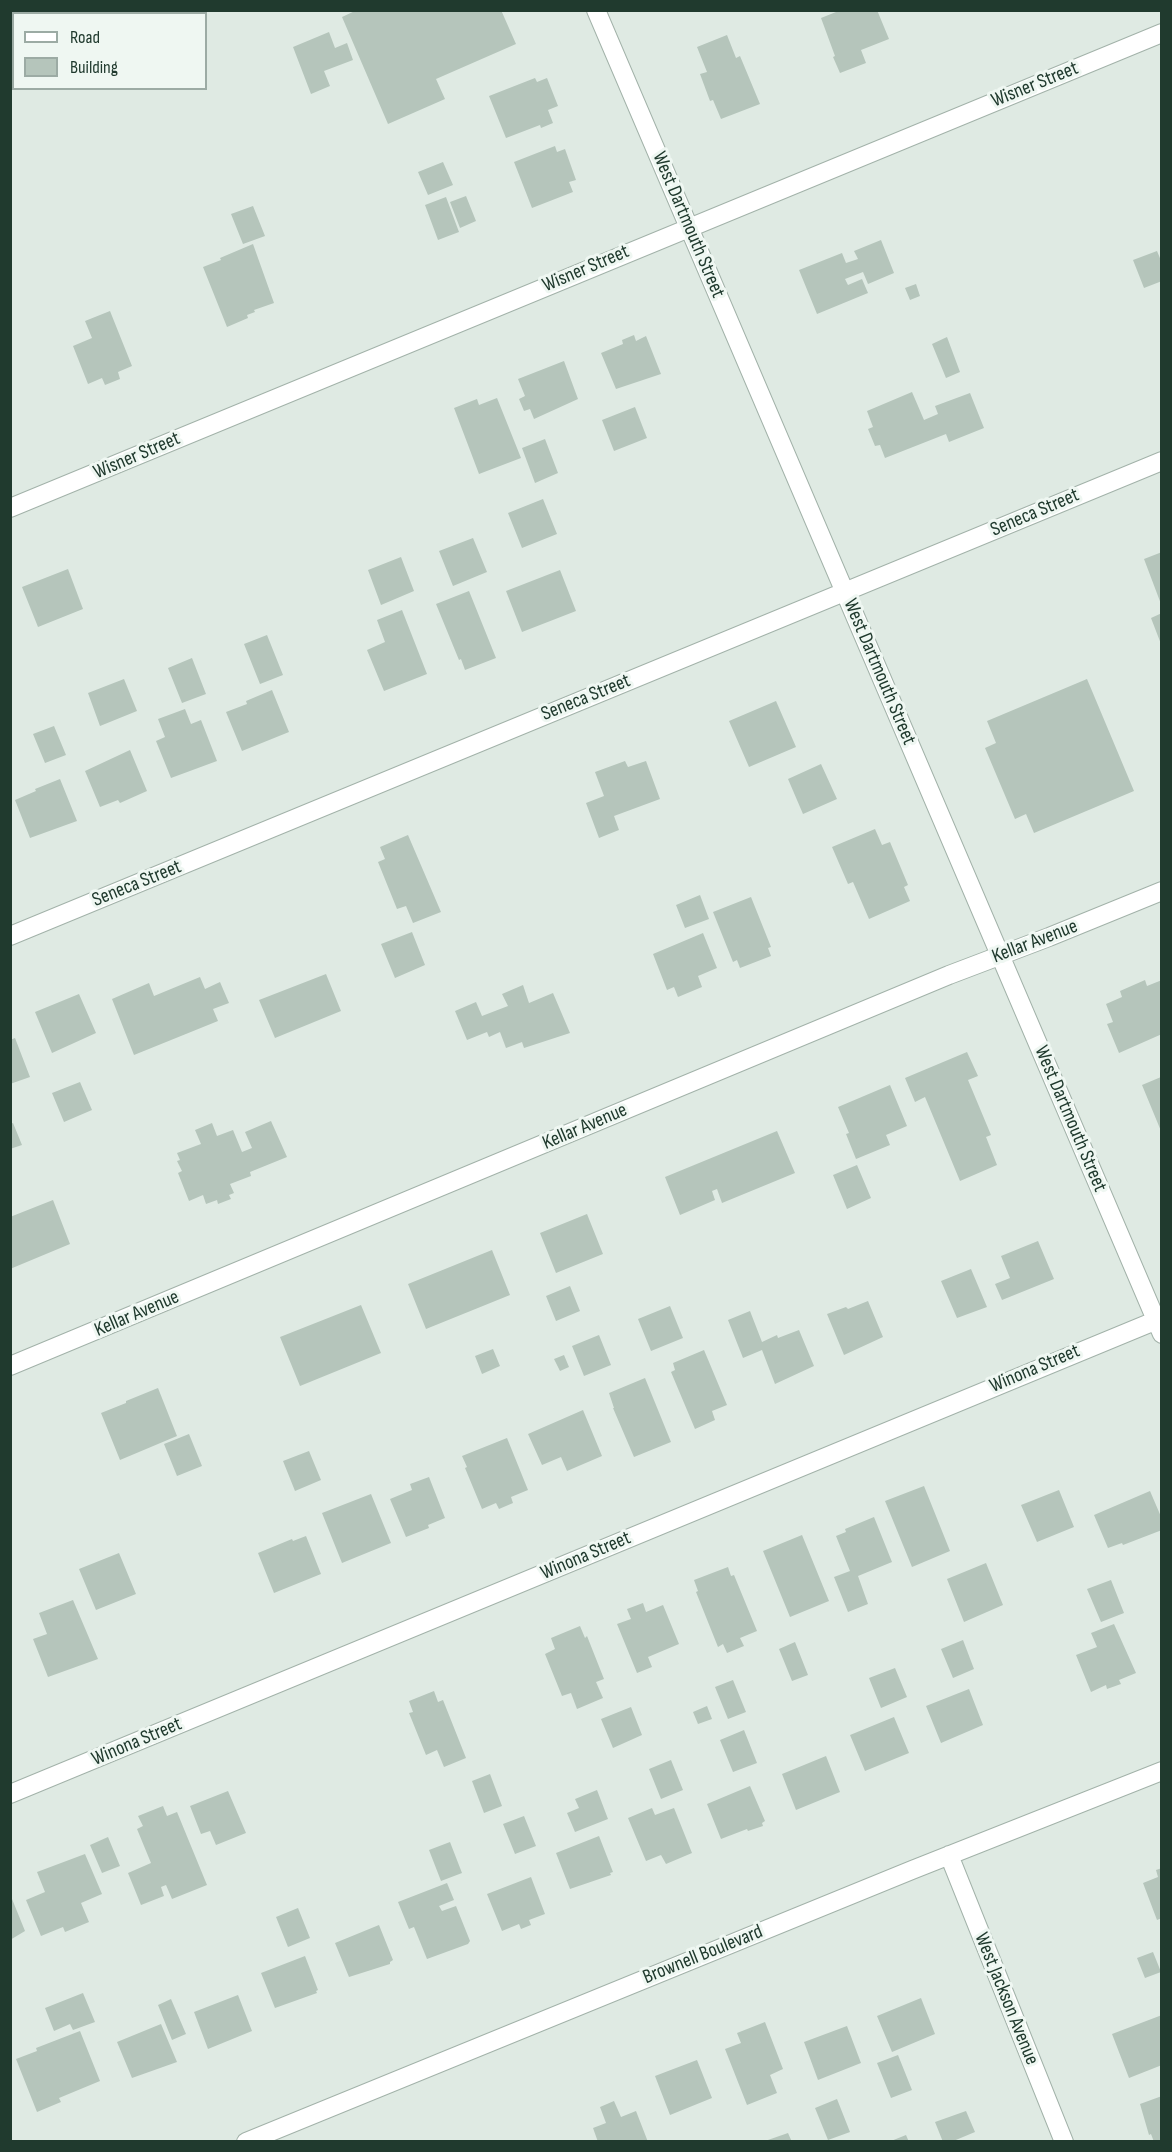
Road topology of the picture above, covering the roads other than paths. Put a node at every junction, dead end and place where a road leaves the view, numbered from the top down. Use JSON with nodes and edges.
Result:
{"nodes":[{"id":1,"x":596,"y":10,"type":"edge"},
{"id":2,"x":1161,"y":33,"type":"edge"},
{"id":3,"x":688,"y":227,"type":"junction"},
{"id":4,"x":1161,"y":460,"type":"edge"},
{"id":5,"x":10,"y":508,"type":"edge"},
{"id":6,"x":844,"y":592,"type":"junction"},
{"id":7,"x":1161,"y":891,"type":"edge"},
{"id":8,"x":10,"y":936,"type":"edge"},
{"id":9,"x":1000,"y":956,"type":"junction"},
{"id":10,"x":1159,"y":1324,"type":"edge"},
{"id":11,"x":10,"y":1366,"type":"edge"},
{"id":12,"x":1161,"y":1771,"type":"edge"},
{"id":13,"x":10,"y":1794,"type":"edge"},
{"id":14,"x":949,"y":1856,"type":"junction"},
{"id":15,"x":246,"y":2142,"type":"edge"},
{"id":16,"x":1064,"y":2142,"type":"edge"}],
"edges":[{"from":1,"to":3,"type":"street","name":"West Dartmouth Street"},
{"from":2,"to":3,"type":"street","name":"Wisner Street"},
{"from":3,"to":5,"type":"street","name":"Wisner Street"},
{"from":3,"to":6,"type":"street","name":"West Dartmouth Street"},
{"from":4,"to":6,"type":"street","name":"Seneca Street"},
{"from":6,"to":8,"type":"street","name":"Seneca Street"},
{"from":6,"to":9,"type":"street","name":"West Dartmouth Street"},
{"from":7,"to":9,"type":"street","name":"Kellar Avenue"},
{"from":9,"to":10,"type":"street","name":"West Dartmouth Street"},
{"from":9,"to":11,"type":"street","name":"Kellar Avenue"},
{"from":10,"to":13,"type":"street","name":"Winona Street"},
{"from":12,"to":14,"type":"street","name":"Brownell Boulevard"},
{"from":14,"to":15,"type":"street","name":"Brownell Boulevard"},
{"from":14,"to":16,"type":"street","name":"West Jackson Avenue"}]}
